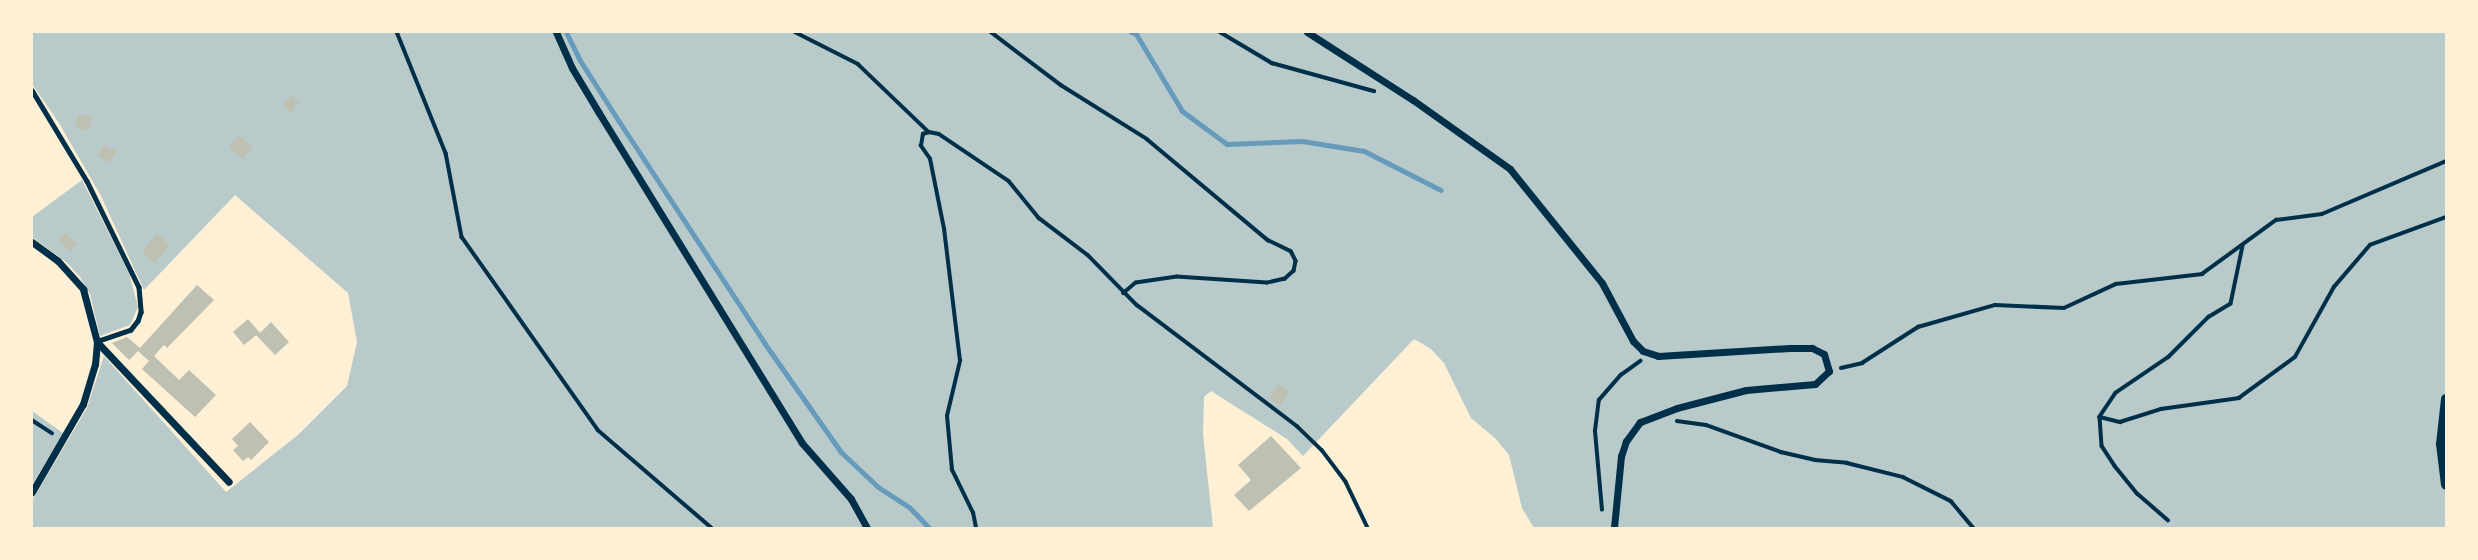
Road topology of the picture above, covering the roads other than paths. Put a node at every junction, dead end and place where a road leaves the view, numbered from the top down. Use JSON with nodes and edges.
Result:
{"nodes":[{"id":1,"x":556,"y":32,"type":"edge"},
{"id":2,"x":1307,"y":32,"type":"edge"},
{"id":3,"x":32,"y":90,"type":"edge"},
{"id":4,"x":32,"y":242,"type":"edge"},
{"id":5,"x":97,"y":342,"type":"junction"},
{"id":6,"x":2446,"y":399,"type":"edge"},
{"id":7,"x":229,"y":482,"type":"dead end"},
{"id":8,"x":2446,"y":485,"type":"edge"},
{"id":9,"x":32,"y":492,"type":"edge"},
{"id":10,"x":867,"y":528,"type":"edge"},
{"id":11,"x":1614,"y":528,"type":"edge"}],
"edges":[{"from":1,"to":10,"type":"street"},
{"from":2,"to":11,"type":"street"},
{"from":3,"to":5,"type":"lane"},
{"from":4,"to":5,"type":"street"},
{"from":5,"to":7,"type":"street"},
{"from":5,"to":9,"type":"street"},
{"from":6,"to":8,"type":"street"}]}
